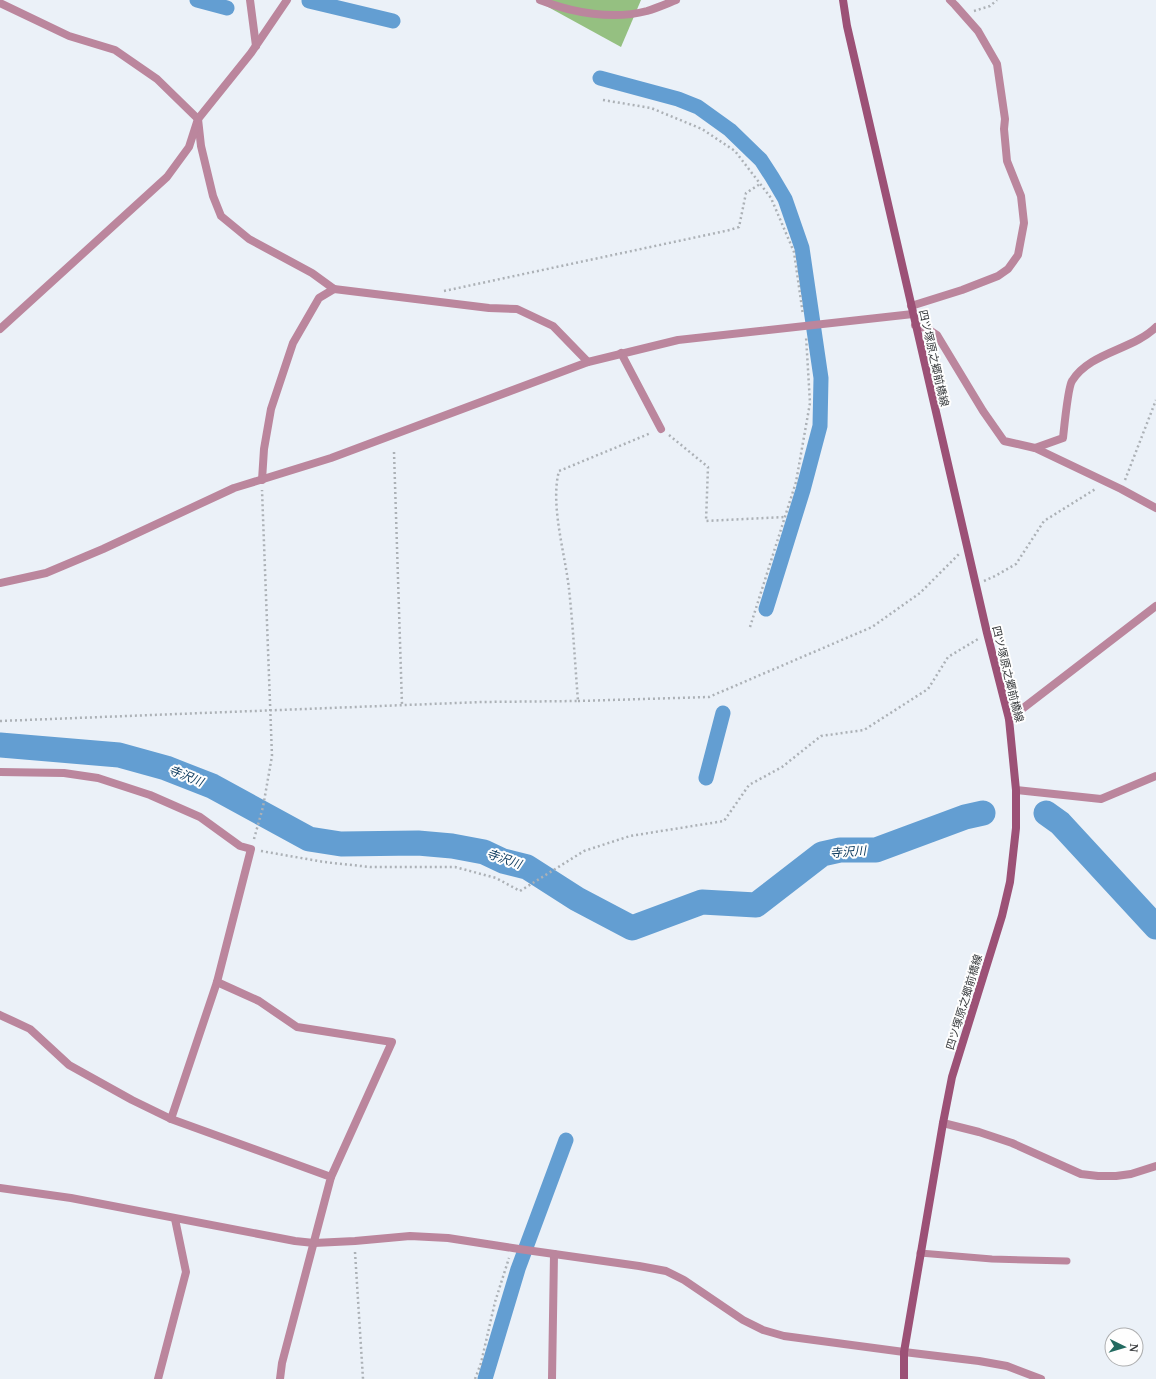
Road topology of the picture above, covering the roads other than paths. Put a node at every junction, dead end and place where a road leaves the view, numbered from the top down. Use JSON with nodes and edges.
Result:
{"nodes":[{"id":1,"x":250,"y":0,"type":"edge"},
{"id":2,"x":287,"y":0,"type":"edge"},
{"id":3,"x":540,"y":0,"type":"edge"},
{"id":4,"x":676,"y":0,"type":"edge"},
{"id":5,"x":843,"y":0,"type":"edge"},
{"id":6,"x":950,"y":0,"type":"edge"},
{"id":7,"x":0,"y":3,"type":"edge"},
{"id":8,"x":256,"y":46,"type":"junction"},
{"id":9,"x":198,"y":119,"type":"junction"},
{"id":10,"x":334,"y":289,"type":"junction"},
{"id":11,"x":911,"y":306,"type":"junction"},
{"id":12,"x":913,"y":314,"type":"junction"},
{"id":13,"x":915,"y":325,"type":"junction"},
{"id":14,"x":1156,"y":327,"type":"edge"},
{"id":15,"x":0,"y":329,"type":"edge"},
{"id":16,"x":621,"y":353,"type":"junction"},
{"id":17,"x":588,"y":362,"type":"junction"},
{"id":18,"x":661,"y":429,"type":"road end"},
{"id":19,"x":1035,"y":448,"type":"junction"},
{"id":20,"x":262,"y":480,"type":"junction"},
{"id":21,"x":1156,"y":508,"type":"edge"},
{"id":22,"x":0,"y":583,"type":"edge"},
{"id":23,"x":1156,"y":606,"type":"edge"},
{"id":24,"x":1009,"y":719,"type":"junction"},
{"id":25,"x":0,"y":772,"type":"edge"},
{"id":26,"x":1156,"y":776,"type":"edge"},
{"id":27,"x":1016,"y":790,"type":"junction"},
{"id":28,"x":217,"y":982,"type":"junction"},
{"id":29,"x":0,"y":1015,"type":"edge"},
{"id":30,"x":171,"y":1119,"type":"junction"},
{"id":31,"x":943,"y":1123,"type":"junction"},
{"id":32,"x":1156,"y":1166,"type":"edge"},
{"id":33,"x":331,"y":1177,"type":"junction"},
{"id":34,"x":0,"y":1188,"type":"edge"},
{"id":35,"x":175,"y":1218,"type":"junction"},
{"id":36,"x":314,"y":1243,"type":"junction"},
{"id":37,"x":920,"y":1253,"type":"junction"},
{"id":38,"x":554,"y":1254,"type":"junction"},
{"id":39,"x":1067,"y":1260,"type":"dead end"},
{"id":40,"x":904,"y":1352,"type":"junction"},
{"id":41,"x":158,"y":1379,"type":"edge"},
{"id":42,"x":280,"y":1379,"type":"edge"},
{"id":43,"x":552,"y":1379,"type":"edge"},
{"id":44,"x":904,"y":1379,"type":"edge"},
{"id":45,"x":1041,"y":1379,"type":"edge"}],
"edges":[{"from":1,"to":8,"type":"street"},
{"from":2,"to":8,"type":"street"},
{"from":3,"to":4,"type":"street"},
{"from":5,"to":11,"type":"main road","name":"四ツ塚原之郷前橋線"},
{"from":6,"to":11,"type":"street"},
{"from":7,"to":9,"type":"street"},
{"from":8,"to":9,"type":"street"},
{"from":9,"to":10,"type":"street"},
{"from":9,"to":15,"type":"street"},
{"from":10,"to":17,"type":"street"},
{"from":10,"to":20,"type":"street"},
{"from":11,"to":12,"type":"main road","name":"四ツ塚原之郷前橋線"},
{"from":12,"to":13,"type":"main road","name":"四ツ塚原之郷前橋線"},
{"from":12,"to":16,"type":"street"},
{"from":13,"to":19,"type":"street"},
{"from":13,"to":24,"type":"main road","name":"四ツ塚原之郷前橋線"},
{"from":14,"to":19,"type":"street"},
{"from":16,"to":17,"type":"street"},
{"from":16,"to":18,"type":"street"},
{"from":17,"to":20,"type":"street"},
{"from":19,"to":21,"type":"street"},
{"from":20,"to":22,"type":"street"},
{"from":23,"to":24,"type":"street"},
{"from":24,"to":27,"type":"main road","name":"四ツ塚原之郷前橋線"},
{"from":25,"to":28,"type":"street"},
{"from":26,"to":27,"type":"street"},
{"from":27,"to":31,"type":"main road","name":"四ツ塚原之郷前橋線"},
{"from":28,"to":30,"type":"street"},
{"from":28,"to":33,"type":"street"},
{"from":29,"to":30,"type":"street"},
{"from":30,"to":33,"type":"street"},
{"from":31,"to":32,"type":"street"},
{"from":31,"to":37,"type":"main road","name":"四ツ塚原之郷前橋線"},
{"from":33,"to":36,"type":"street"},
{"from":34,"to":35,"type":"street"},
{"from":35,"to":36,"type":"street"},
{"from":35,"to":41,"type":"street"},
{"from":36,"to":38,"type":"street"},
{"from":36,"to":42,"type":"street"},
{"from":37,"to":39,"type":"lane"},
{"from":37,"to":40,"type":"main road","name":"四ツ塚原之郷前橋線"},
{"from":38,"to":40,"type":"street"},
{"from":38,"to":43,"type":"street"},
{"from":40,"to":44,"type":"main road","name":"四ツ塚原之郷前橋線"},
{"from":40,"to":45,"type":"street"}]}
